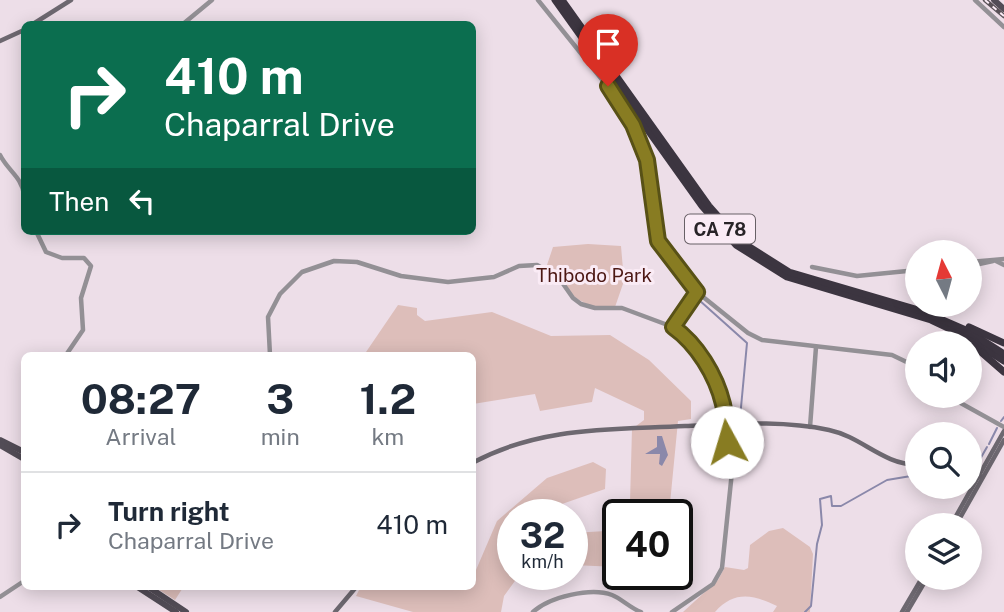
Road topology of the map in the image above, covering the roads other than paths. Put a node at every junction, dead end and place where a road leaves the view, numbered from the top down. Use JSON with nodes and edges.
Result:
{"nodes":[{"id":1,"x":71,"y":0,"type":"edge"},
{"id":2,"x":212,"y":0,"type":"edge"},
{"id":3,"x":538,"y":0,"type":"edge"},
{"id":4,"x":554,"y":0,"type":"edge"},
{"id":5,"x":562,"y":0,"type":"edge"},
{"id":6,"x":568,"y":0,"type":"edge"},
{"id":7,"x":975,"y":0,"type":"edge"},
{"id":8,"x":996,"y":0,"type":"edge"},
{"id":9,"x":1004,"y":7,"type":"edge"},
{"id":10,"x":38,"y":21,"type":"edge"},
{"id":11,"x":187,"y":21,"type":"edge"},
{"id":12,"x":1004,"y":27,"type":"edge"},
{"id":13,"x":21,"y":31,"type":"edge"},
{"id":14,"x":584,"y":31,"type":"junction"},
{"id":15,"x":0,"y":41,"type":"edge"},
{"id":16,"x":0,"y":155,"type":"edge"},
{"id":17,"x":21,"y":179,"type":"edge"},
{"id":18,"x":38,"y":235,"type":"edge"},
{"id":19,"x":1004,"y":259,"type":"edge"},
{"id":20,"x":994,"y":261,"type":"junction"},
{"id":21,"x":982,"y":262,"type":"edge"},
{"id":22,"x":1004,"y":265,"type":"edge"},
{"id":23,"x":812,"y":267,"type":"dead end"},
{"id":24,"x":905,"y":271,"type":"edge"},
{"id":25,"x":697,"y":292,"type":"junction"},
{"id":26,"x":905,"y":306,"type":"edge"},
{"id":27,"x":936,"y":317,"type":"edge"},
{"id":28,"x":941,"y":317,"type":"edge"},
{"id":29,"x":673,"y":327,"type":"junction"},
{"id":30,"x":951,"y":329,"type":"junction"},
{"id":31,"x":1004,"y":343,"type":"edge"},
{"id":32,"x":816,"y":347,"type":"junction"},
{"id":33,"x":68,"y":352,"type":"edge"},
{"id":34,"x":270,"y":352,"type":"edge"},
{"id":35,"x":1004,"y":354,"type":"edge"},
{"id":36,"x":905,"y":361,"type":"edge"},
{"id":37,"x":1004,"y":361,"type":"edge"},
{"id":38,"x":1004,"y":372,"type":"edge"},
{"id":39,"x":968,"y":408,"type":"edge"},
{"id":40,"x":725,"y":423,"type":"junction"},
{"id":41,"x":810,"y":428,"type":"junction"},
{"id":42,"x":1004,"y":429,"type":"edge"},
{"id":43,"x":1004,"y":440,"type":"edge"},
{"id":44,"x":0,"y":442,"type":"edge"},
{"id":45,"x":21,"y":451,"type":"edge"},
{"id":46,"x":21,"y":457,"type":"edge"},
{"id":47,"x":476,"y":461,"type":"edge"},
{"id":48,"x":905,"y":463,"type":"edge"},
{"id":49,"x":982,"y":475,"type":"edge"},
{"id":50,"x":982,"y":475,"type":"edge"},
{"id":51,"x":21,"y":583,"type":"edge"},
{"id":52,"x":142,"y":590,"type":"edge"},
{"id":53,"x":153,"y":590,"type":"edge"},
{"id":54,"x":354,"y":590,"type":"edge"},
{"id":55,"x":918,"y":590,"type":"edge"},
{"id":56,"x":0,"y":597,"type":"edge"},
{"id":57,"x":907,"y":611,"type":"edge"},
{"id":58,"x":176,"y":612,"type":"edge"},
{"id":59,"x":186,"y":612,"type":"edge"},
{"id":60,"x":335,"y":612,"type":"edge"},
{"id":61,"x":533,"y":612,"type":"edge"},
{"id":62,"x":641,"y":612,"type":"edge"},
{"id":63,"x":672,"y":612,"type":"edge"}],
"edges":[{"from":1,"to":10,"type":"main road"},
{"from":2,"to":11,"type":"street"},
{"from":3,"to":25,"type":"street"},
{"from":4,"to":30,"type":"highway","number":"CA 78"},
{"from":5,"to":14,"type":"highway","number":"CA 78"},
{"from":6,"to":14,"type":"highway"},
{"from":7,"to":12,"type":"street"},
{"from":8,"to":9,"type":"main road"},
{"from":13,"to":15,"type":"main road"},
{"from":14,"to":26,"type":"highway","number":"CA 78"},
{"from":16,"to":17,"type":"street"},
{"from":18,"to":33,"type":"street"},
{"from":19,"to":20,"type":"street"},
{"from":20,"to":21,"type":"street"},
{"from":20,"to":22,"type":"street"},
{"from":23,"to":24,"type":"street"},
{"from":25,"to":29,"type":"street"},
{"from":25,"to":32,"type":"street"},
{"from":27,"to":35,"type":"highway","number":"CA 78"},
{"from":28,"to":31,"type":"highway"},
{"from":29,"to":34,"type":"street"},
{"from":29,"to":40,"type":"street"},
{"from":30,"to":37,"type":"highway","number":"CA 78"},
{"from":30,"to":38,"type":"highway"},
{"from":32,"to":36,"type":"street"},
{"from":32,"to":41,"type":"street"},
{"from":39,"to":42,"type":"street"},
{"from":40,"to":41,"type":"main road"},
{"from":40,"to":47,"type":"main road"},
{"from":40,"to":63,"type":"street"},
{"from":41,"to":48,"type":"main road"},
{"from":42,"to":49,"type":"main road"},
{"from":43,"to":50,"type":"main road"},
{"from":44,"to":45,"type":"main road"},
{"from":44,"to":46,"type":"main road"},
{"from":51,"to":56,"type":"street"},
{"from":52,"to":58,"type":"main road"},
{"from":53,"to":59,"type":"main road"},
{"from":54,"to":60,"type":"main road"},
{"from":55,"to":57,"type":"main road"},
{"from":61,"to":62,"type":"street"}]}
